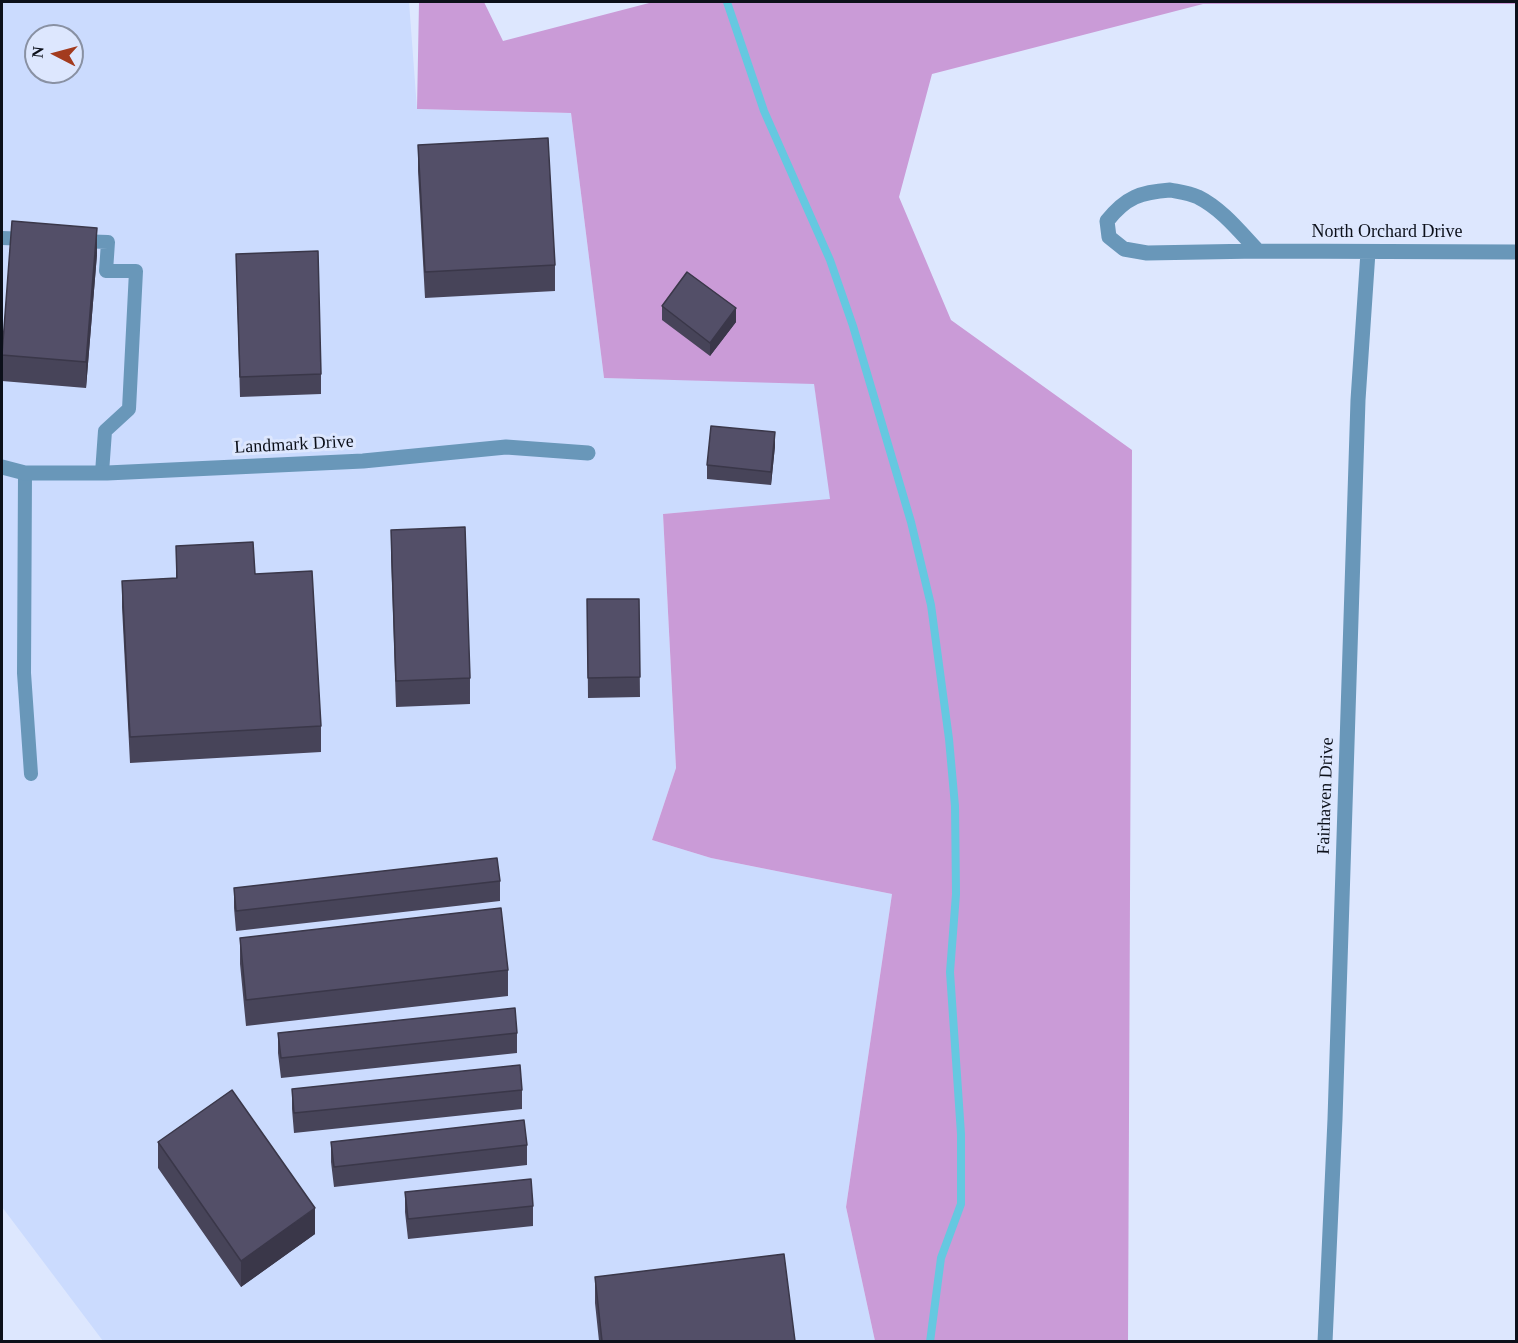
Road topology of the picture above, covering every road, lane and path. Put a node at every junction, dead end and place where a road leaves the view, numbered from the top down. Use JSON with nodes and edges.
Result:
{"nodes":[{"id":1,"x":2,"y":238,"type":"edge"},
{"id":2,"x":41,"y":240,"type":"edge"},
{"id":3,"x":63,"y":240,"type":"edge"},
{"id":4,"x":1258,"y":251,"type":"junction"},
{"id":5,"x":1368,"y":252,"type":"junction"},
{"id":6,"x":1516,"y":252,"type":"edge"},
{"id":7,"x":588,"y":453,"type":"dead end"},
{"id":8,"x":2,"y":466,"type":"edge"},
{"id":9,"x":25,"y":473,"type":"junction"},
{"id":10,"x":102,"y":473,"type":"junction"},
{"id":11,"x":31,"y":774,"type":"dead end"},
{"id":12,"x":1325,"y":1341,"type":"edge"}],
"edges":[{"from":1,"to":2,"type":"lane"},
{"from":3,"to":10,"type":"lane"},
{"from":4,"to":4,"type":"street","name":"North Orchard Drive"},
{"from":4,"to":5,"type":"street","name":"North Orchard Drive"},
{"from":5,"to":6,"type":"street","name":"North Orchard Drive"},
{"from":5,"to":12,"type":"street","name":"Fairhaven Drive"},
{"from":7,"to":10,"type":"street","name":"Landmark Drive"},
{"from":8,"to":9,"type":"street","name":"Landmark Drive"},
{"from":9,"to":10,"type":"street","name":"Landmark Drive"},
{"from":9,"to":11,"type":"lane"}]}
